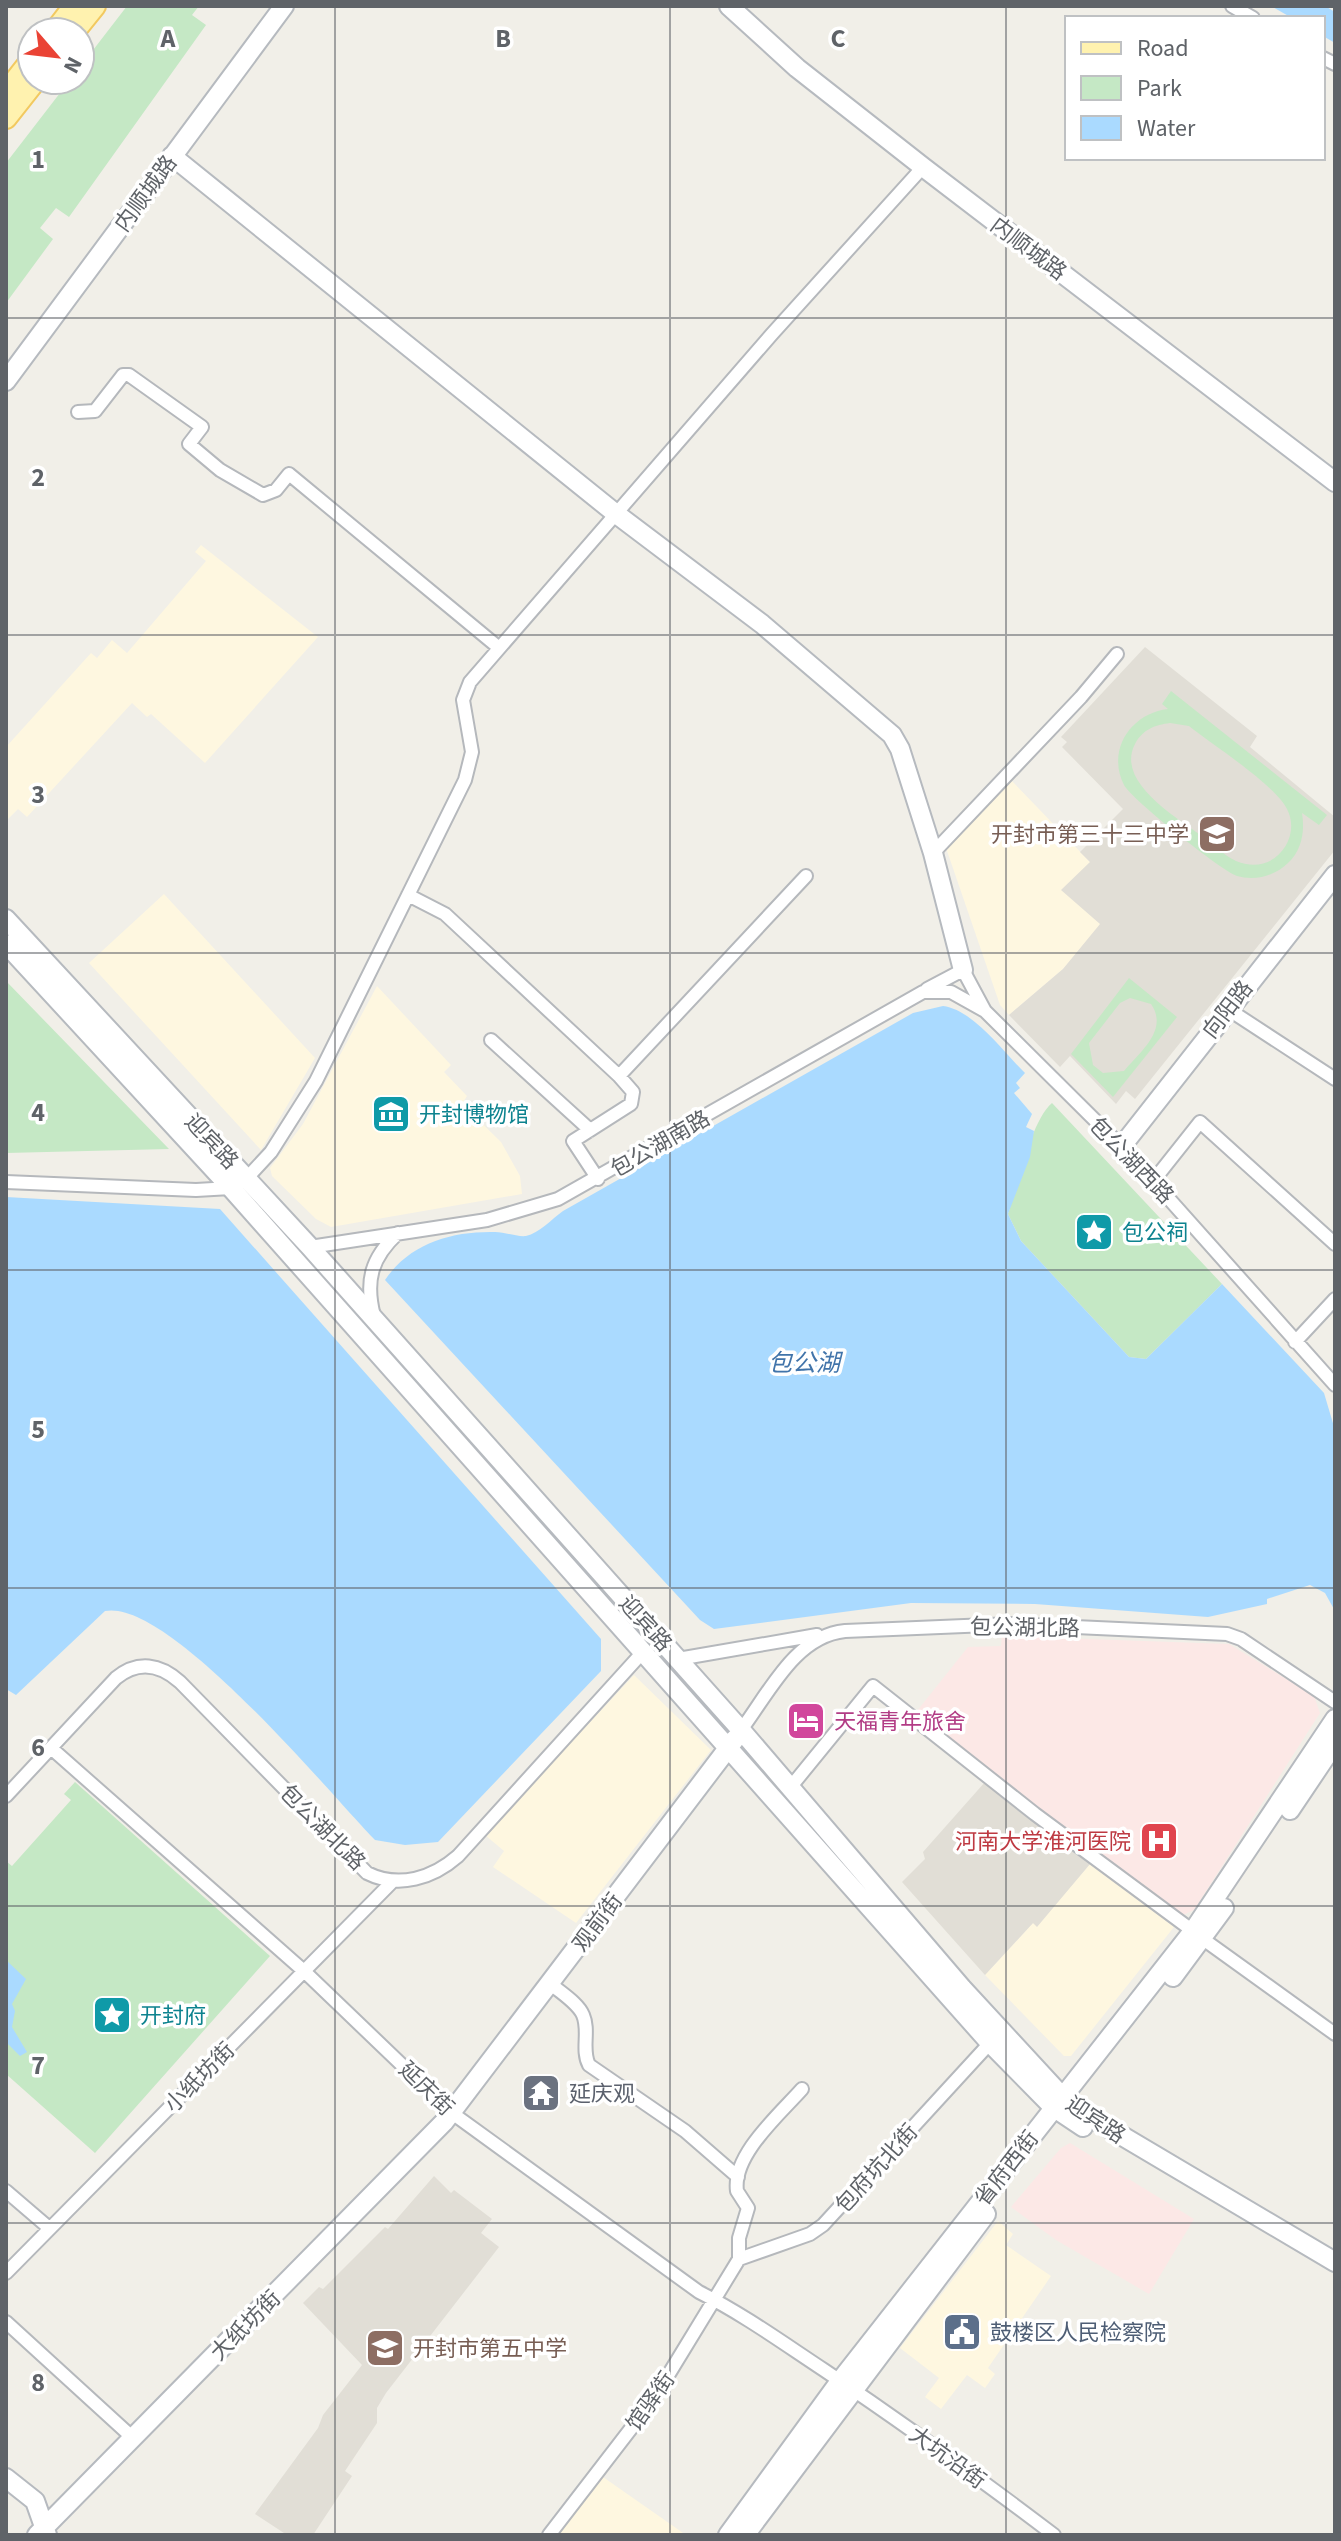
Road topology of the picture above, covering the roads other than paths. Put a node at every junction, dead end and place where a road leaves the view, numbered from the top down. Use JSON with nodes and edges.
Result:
{"nodes":[{"id":1,"x":284,"y":6,"type":"edge"},
{"id":2,"x":729,"y":6,"type":"edge"},
{"id":3,"x":1232,"y":6,"type":"edge"},
{"id":4,"x":1250,"y":16,"type":"edge"},
{"id":5,"x":23,"y":96,"type":"edge"},
{"id":6,"x":6,"y":118,"type":"edge"},
{"id":7,"x":172,"y":156,"type":"junction"},
{"id":8,"x":923,"y":167,"type":"junction"},
{"id":9,"x":6,"y":381,"type":"edge"},
{"id":10,"x":78,"y":412,"type":"dead end"},
{"id":11,"x":1335,"y":482,"type":"edge"},
{"id":12,"x":615,"y":513,"type":"junction"},
{"id":13,"x":498,"y":647,"type":"junction"},
{"id":14,"x":1117,"y":654,"type":"dead end"},
{"id":15,"x":933,"y":853,"type":"junction"},
{"id":16,"x":1335,"y":875,"type":"edge"},
{"id":17,"x":806,"y":876,"type":"dead end"},
{"id":18,"x":1335,"y":893,"type":"edge"},
{"id":19,"x":408,"y":895,"type":"junction"},
{"id":20,"x":6,"y":919,"type":"edge"},
{"id":21,"x":6,"y":944,"type":"edge"},
{"id":22,"x":963,"y":970,"type":"junction"},
{"id":23,"x":923,"y":992,"type":"junction"},
{"id":24,"x":985,"y":1011,"type":"junction"},
{"id":25,"x":1237,"y":1015,"type":"junction"},
{"id":26,"x":491,"y":1040,"type":"dead end"},
{"id":27,"x":619,"y":1076,"type":"junction"},
{"id":28,"x":1335,"y":1079,"type":"edge"},
{"id":29,"x":590,"y":1130,"type":"junction"},
{"id":30,"x":1126,"y":1150,"type":"junction"},
{"id":31,"x":598,"y":1179,"type":"junction"},
{"id":32,"x":1154,"y":1180,"type":"junction"},
{"id":33,"x":6,"y":1182,"type":"edge"},
{"id":34,"x":239,"y":1183,"type":"junction"},
{"id":35,"x":401,"y":1231,"type":"junction"},
{"id":36,"x":1335,"y":1244,"type":"edge"},
{"id":37,"x":310,"y":1247,"type":"junction"},
{"id":38,"x":1335,"y":1299,"type":"edge"},
{"id":39,"x":375,"y":1320,"type":"junction"},
{"id":40,"x":1295,"y":1342,"type":"junction"},
{"id":41,"x":1335,"y":1385,"type":"edge"},
{"id":42,"x":828,"y":1633,"type":"junction"},
{"id":43,"x":642,"y":1653,"type":"junction"},
{"id":44,"x":678,"y":1659,"type":"junction"},
{"id":45,"x":1335,"y":1702,"type":"edge"},
{"id":46,"x":1335,"y":1719,"type":"edge"},
{"id":47,"x":736,"y":1738,"type":"junction"},
{"id":48,"x":1335,"y":1743,"type":"edge"},
{"id":49,"x":51,"y":1748,"type":"junction"},
{"id":50,"x":789,"y":1789,"type":"junction"},
{"id":51,"x":6,"y":1796,"type":"edge"},
{"id":52,"x":393,"y":1881,"type":"junction"},
{"id":53,"x":1198,"y":1935,"type":"junction"},
{"id":54,"x":305,"y":1972,"type":"junction"},
{"id":55,"x":551,"y":1984,"type":"junction"},
{"id":56,"x":1335,"y":2034,"type":"edge"},
{"id":57,"x":990,"y":2043,"type":"junction"},
{"id":58,"x":802,"y":2089,"type":"dead end"},
{"id":59,"x":1062,"y":2106,"type":"junction"},
{"id":60,"x":452,"y":2113,"type":"junction"},
{"id":61,"x":738,"y":2177,"type":"junction"},
{"id":62,"x":6,"y":2191,"type":"edge"},
{"id":63,"x":48,"y":2227,"type":"junction"},
{"id":64,"x":739,"y":2259,"type":"junction"},
{"id":65,"x":1335,"y":2262,"type":"edge"},
{"id":66,"x":6,"y":2273,"type":"edge"},
{"id":67,"x":1335,"y":2276,"type":"edge"},
{"id":68,"x":713,"y":2299,"type":"junction"},
{"id":69,"x":6,"y":2322,"type":"edge"},
{"id":70,"x":846,"y":2385,"type":"junction"},
{"id":71,"x":133,"y":2438,"type":"junction"},
{"id":72,"x":6,"y":2478,"type":"edge"},
{"id":73,"x":6,"y":2492,"type":"edge"},
{"id":74,"x":41,"y":2533,"type":"edge"},
{"id":75,"x":549,"y":2535,"type":"edge"},
{"id":76,"x":728,"y":2535,"type":"edge"},
{"id":77,"x":745,"y":2535,"type":"edge"},
{"id":78,"x":1054,"y":2535,"type":"edge"}],
"edges":[{"from":1,"to":7,"type":"street","name":"内顺城路"},
{"from":2,"to":8,"type":"street","name":"内顺城路"},
{"from":3,"to":4,"type":"street"},
{"from":5,"to":6,"type":"main road"},
{"from":7,"to":9,"type":"street","name":"内顺城路"},
{"from":7,"to":12,"type":"street"},
{"from":8,"to":11,"type":"street","name":"内顺城路"},
{"from":8,"to":12,"type":"street"},
{"from":10,"to":13,"type":"street"},
{"from":12,"to":13,"type":"street"},
{"from":12,"to":15,"type":"street"},
{"from":13,"to":19,"type":"street"},
{"from":14,"to":15,"type":"street"},
{"from":15,"to":22,"type":"street"},
{"from":16,"to":30,"type":"street","name":"向阳路"},
{"from":17,"to":27,"type":"street"},
{"from":18,"to":25,"type":"street","name":"向阳路"},
{"from":19,"to":27,"type":"street"},
{"from":19,"to":34,"type":"street"},
{"from":20,"to":34,"type":"street","name":"迎宾路"},
{"from":21,"to":34,"type":"street","name":"迎宾路"},
{"from":22,"to":23,"type":"street","name":"包公湖南路"},
{"from":22,"to":24,"type":"street","name":"包公湖西路"},
{"from":23,"to":24,"type":"street"},
{"from":23,"to":31,"type":"street","name":"包公湖南路"},
{"from":24,"to":30,"type":"street","name":"包公湖西路"},
{"from":25,"to":28,"type":"street"},
{"from":25,"to":30,"type":"street","name":"向阳路"},
{"from":26,"to":29,"type":"street"},
{"from":27,"to":29,"type":"street"},
{"from":29,"to":31,"type":"street"},
{"from":30,"to":32,"type":"street","name":"包公湖西路"},
{"from":31,"to":35,"type":"street","name":"包公湖南路"},
{"from":32,"to":36,"type":"street"},
{"from":32,"to":40,"type":"street","name":"包公湖西路"},
{"from":33,"to":34,"type":"street"},
{"from":34,"to":37,"type":"street","name":"迎宾路"},
{"from":34,"to":43,"type":"street","name":"迎宾路"},
{"from":35,"to":37,"type":"street","name":"包公湖南路"},
{"from":35,"to":39,"type":"street"},
{"from":37,"to":39,"type":"street","name":"迎宾路"},
{"from":38,"to":40,"type":"street"},
{"from":39,"to":44,"type":"street","name":"迎宾路"},
{"from":40,"to":41,"type":"street","name":"包公湖西路"},
{"from":42,"to":44,"type":"street","name":"包公湖北路"},
{"from":42,"to":45,"type":"street","name":"包公湖北路"},
{"from":42,"to":47,"type":"street"},
{"from":43,"to":47,"type":"street","name":"迎宾路"},
{"from":43,"to":52,"type":"street","name":"包公湖北路"},
{"from":44,"to":47,"type":"street","name":"迎宾路"},
{"from":46,"to":53,"type":"street","name":"省府西街"},
{"from":47,"to":50,"type":"street","name":"迎宾路"},
{"from":47,"to":55,"type":"street","name":"观前街"},
{"from":47,"to":57,"type":"street","name":"迎宾路"},
{"from":48,"to":53,"type":"street","name":"省府西街"},
{"from":49,"to":51,"type":"street","name":"包公湖北路"},
{"from":49,"to":52,"type":"street","name":"包公湖北路"},
{"from":49,"to":54,"type":"street","name":"延庆街"},
{"from":50,"to":53,"type":"street"},
{"from":50,"to":59,"type":"street","name":"迎宾路"},
{"from":52,"to":54,"type":"street","name":"小纸坊街"},
{"from":53,"to":56,"type":"street"},
{"from":53,"to":59,"type":"street","name":"省府西街"},
{"from":54,"to":60,"type":"street","name":"延庆街"},
{"from":54,"to":63,"type":"street","name":"小纸坊街"},
{"from":55,"to":60,"type":"street","name":"观前街"},
{"from":55,"to":61,"type":"street"},
{"from":57,"to":59,"type":"street","name":"迎宾路"},
{"from":57,"to":64,"type":"street","name":"包府坑北街"},
{"from":58,"to":61,"type":"street"},
{"from":59,"to":65,"type":"street","name":"迎宾路"},
{"from":59,"to":67,"type":"street","name":"迎宾路"},
{"from":59,"to":70,"type":"street","name":"省府西街"},
{"from":60,"to":68,"type":"street","name":"延庆街"},
{"from":60,"to":71,"type":"street","name":"大纸坊街"},
{"from":61,"to":64,"type":"street"},
{"from":62,"to":63,"type":"street"},
{"from":63,"to":66,"type":"street","name":"小纸坊街"},
{"from":64,"to":68,"type":"street","name":"馆驿街"},
{"from":68,"to":70,"type":"street","name":"延庆街"},
{"from":68,"to":75,"type":"street","name":"馆驿街"},
{"from":69,"to":71,"type":"street"},
{"from":70,"to":76,"type":"street","name":"省府西街"},
{"from":70,"to":77,"type":"street","name":"省府西街"},
{"from":70,"to":78,"type":"street","name":"大坑沿街"},
{"from":71,"to":74,"type":"street","name":"大纸坊街"},
{"from":72,"to":74,"type":"street"},
{"from":73,"to":74,"type":"street"}]}
